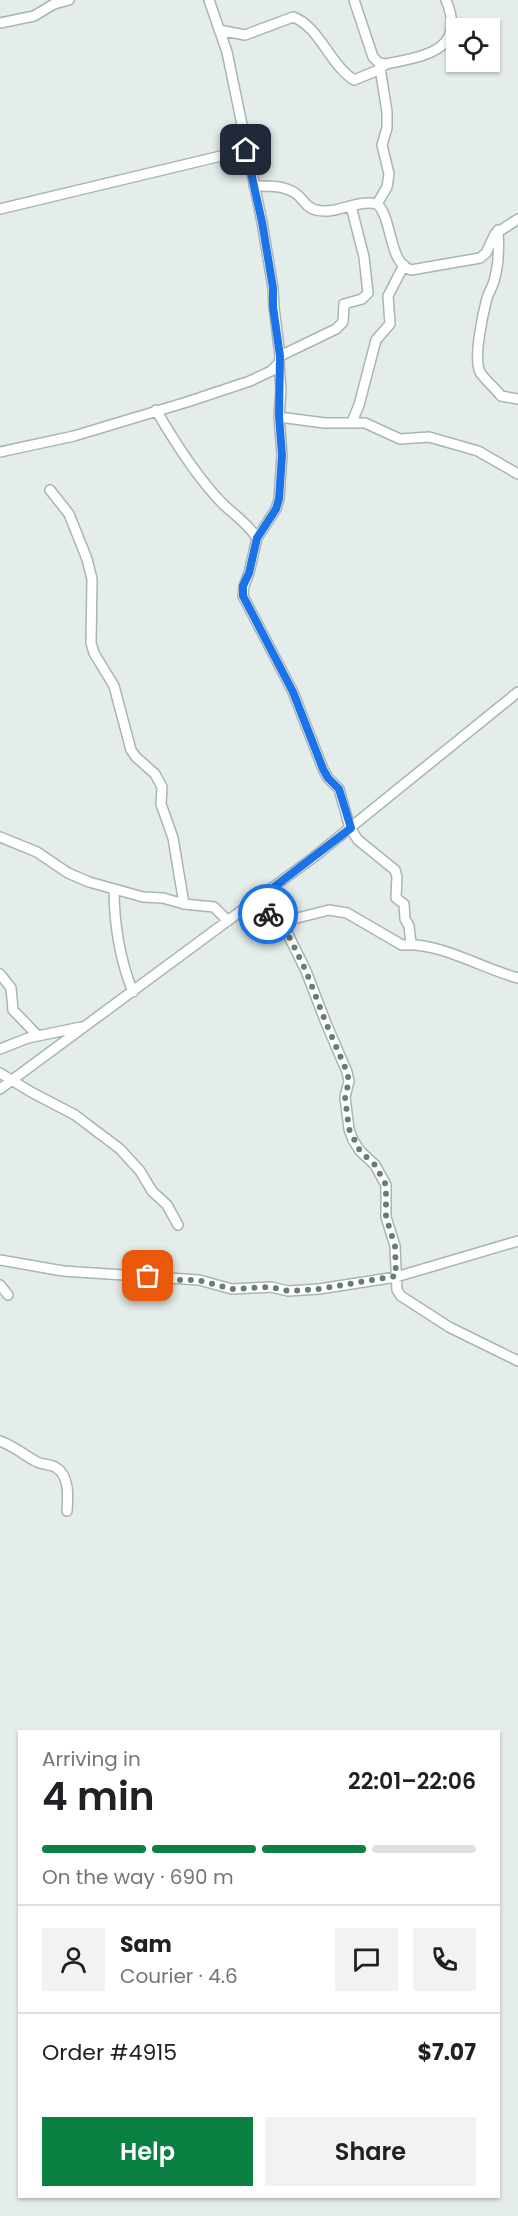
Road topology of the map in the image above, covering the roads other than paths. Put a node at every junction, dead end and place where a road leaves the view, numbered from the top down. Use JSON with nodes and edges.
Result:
{"nodes":[{"id":1,"x":69,"y":0,"type":"edge"},
{"id":2,"x":209,"y":0,"type":"edge"},
{"id":3,"x":354,"y":0,"type":"edge"},
{"id":4,"x":446,"y":0,"type":"edge"},
{"id":5,"x":0,"y":23,"type":"edge"},
{"id":6,"x":219,"y":30,"type":"junction"},
{"id":7,"x":383,"y":66,"type":"junction"},
{"id":8,"x":246,"y":150,"type":"junction"},
{"id":9,"x":254,"y":186,"type":"junction"},
{"id":10,"x":377,"y":204,"type":"junction"},
{"id":11,"x":351,"y":206,"type":"junction"},
{"id":12,"x":0,"y":209,"type":"edge"},
{"id":13,"x":518,"y":219,"type":"edge"},
{"id":14,"x":498,"y":230,"type":"junction"},
{"id":15,"x":404,"y":265,"type":"junction"},
{"id":16,"x":279,"y":359,"type":"junction"},
{"id":17,"x":518,"y":399,"type":"edge"},
{"id":18,"x":156,"y":410,"type":"junction"},
{"id":19,"x":279,"y":417,"type":"junction"},
{"id":20,"x":351,"y":422,"type":"junction"},
{"id":21,"x":0,"y":452,"type":"edge"},
{"id":22,"x":518,"y":474,"type":"edge"},
{"id":23,"x":50,"y":490,"type":"dead end"},
{"id":24,"x":257,"y":538,"type":"junction"},
{"id":25,"x":518,"y":692,"type":"edge"},
{"id":26,"x":351,"y":828,"type":"junction"},
{"id":27,"x":0,"y":837,"type":"edge"},
{"id":28,"x":114,"y":890,"type":"junction"},
{"id":29,"x":183,"y":904,"type":"junction"},
{"id":30,"x":244,"y":910,"type":"junction"},
{"id":31,"x":279,"y":916,"type":"junction"},
{"id":32,"x":228,"y":921,"type":"junction"},
{"id":33,"x":411,"y":943,"type":"junction"},
{"id":34,"x":0,"y":974,"type":"edge"},
{"id":35,"x":518,"y":978,"type":"edge"},
{"id":36,"x":133,"y":992,"type":"junction"},
{"id":37,"x":87,"y":1026,"type":"junction"},
{"id":38,"x":38,"y":1036,"type":"junction"},
{"id":39,"x":0,"y":1049,"type":"edge"},
{"id":40,"x":0,"y":1073,"type":"edge"},
{"id":41,"x":10,"y":1080,"type":"junction"},
{"id":42,"x":0,"y":1089,"type":"edge"},
{"id":43,"x":178,"y":1225,"type":"dead end"},
{"id":44,"x":518,"y":1241,"type":"edge"},
{"id":45,"x":0,"y":1260,"type":"edge"},
{"id":46,"x":396,"y":1276,"type":"junction"},
{"id":47,"x":0,"y":1285,"type":"edge"},
{"id":48,"x":8,"y":1295,"type":"dead end"},
{"id":49,"x":518,"y":1361,"type":"edge"},
{"id":50,"x":0,"y":1441,"type":"edge"},
{"id":51,"x":67,"y":1511,"type":"dead end"}],
"edges":[{"from":1,"to":5,"type":"street"},
{"from":2,"to":6,"type":"street"},
{"from":3,"to":7,"type":"street"},
{"from":4,"to":7,"type":"street"},
{"from":6,"to":7,"type":"street"},
{"from":6,"to":8,"type":"street"},
{"from":7,"to":10,"type":"street"},
{"from":8,"to":9,"type":"street"},
{"from":8,"to":12,"type":"street"},
{"from":9,"to":11,"type":"street"},
{"from":9,"to":16,"type":"street"},
{"from":10,"to":11,"type":"street"},
{"from":10,"to":15,"type":"street"},
{"from":11,"to":16,"type":"street"},
{"from":13,"to":14,"type":"street"},
{"from":14,"to":15,"type":"street"},
{"from":14,"to":17,"type":"street"},
{"from":15,"to":20,"type":"street"},
{"from":16,"to":18,"type":"street"},
{"from":16,"to":19,"type":"street"},
{"from":18,"to":21,"type":"street"},
{"from":18,"to":24,"type":"street"},
{"from":19,"to":20,"type":"street"},
{"from":19,"to":24,"type":"street"},
{"from":20,"to":22,"type":"street"},
{"from":23,"to":29,"type":"street"},
{"from":24,"to":26,"type":"street"},
{"from":25,"to":26,"type":"street"},
{"from":26,"to":30,"type":"street"},
{"from":26,"to":33,"type":"street"},
{"from":27,"to":28,"type":"street"},
{"from":28,"to":29,"type":"street"},
{"from":28,"to":36,"type":"street"},
{"from":29,"to":32,"type":"street"},
{"from":30,"to":31,"type":"street"},
{"from":30,"to":32,"type":"street"},
{"from":31,"to":33,"type":"street"},
{"from":31,"to":46,"type":"street"},
{"from":32,"to":36,"type":"street"},
{"from":33,"to":35,"type":"street"},
{"from":34,"to":38,"type":"street"},
{"from":36,"to":37,"type":"street"},
{"from":37,"to":38,"type":"street"},
{"from":37,"to":41,"type":"street"},
{"from":38,"to":39,"type":"street"},
{"from":40,"to":41,"type":"street"},
{"from":41,"to":42,"type":"street"},
{"from":41,"to":43,"type":"street"},
{"from":44,"to":46,"type":"street"},
{"from":45,"to":46,"type":"street"},
{"from":46,"to":49,"type":"street"},
{"from":47,"to":48,"type":"street"},
{"from":50,"to":51,"type":"street"}]}
